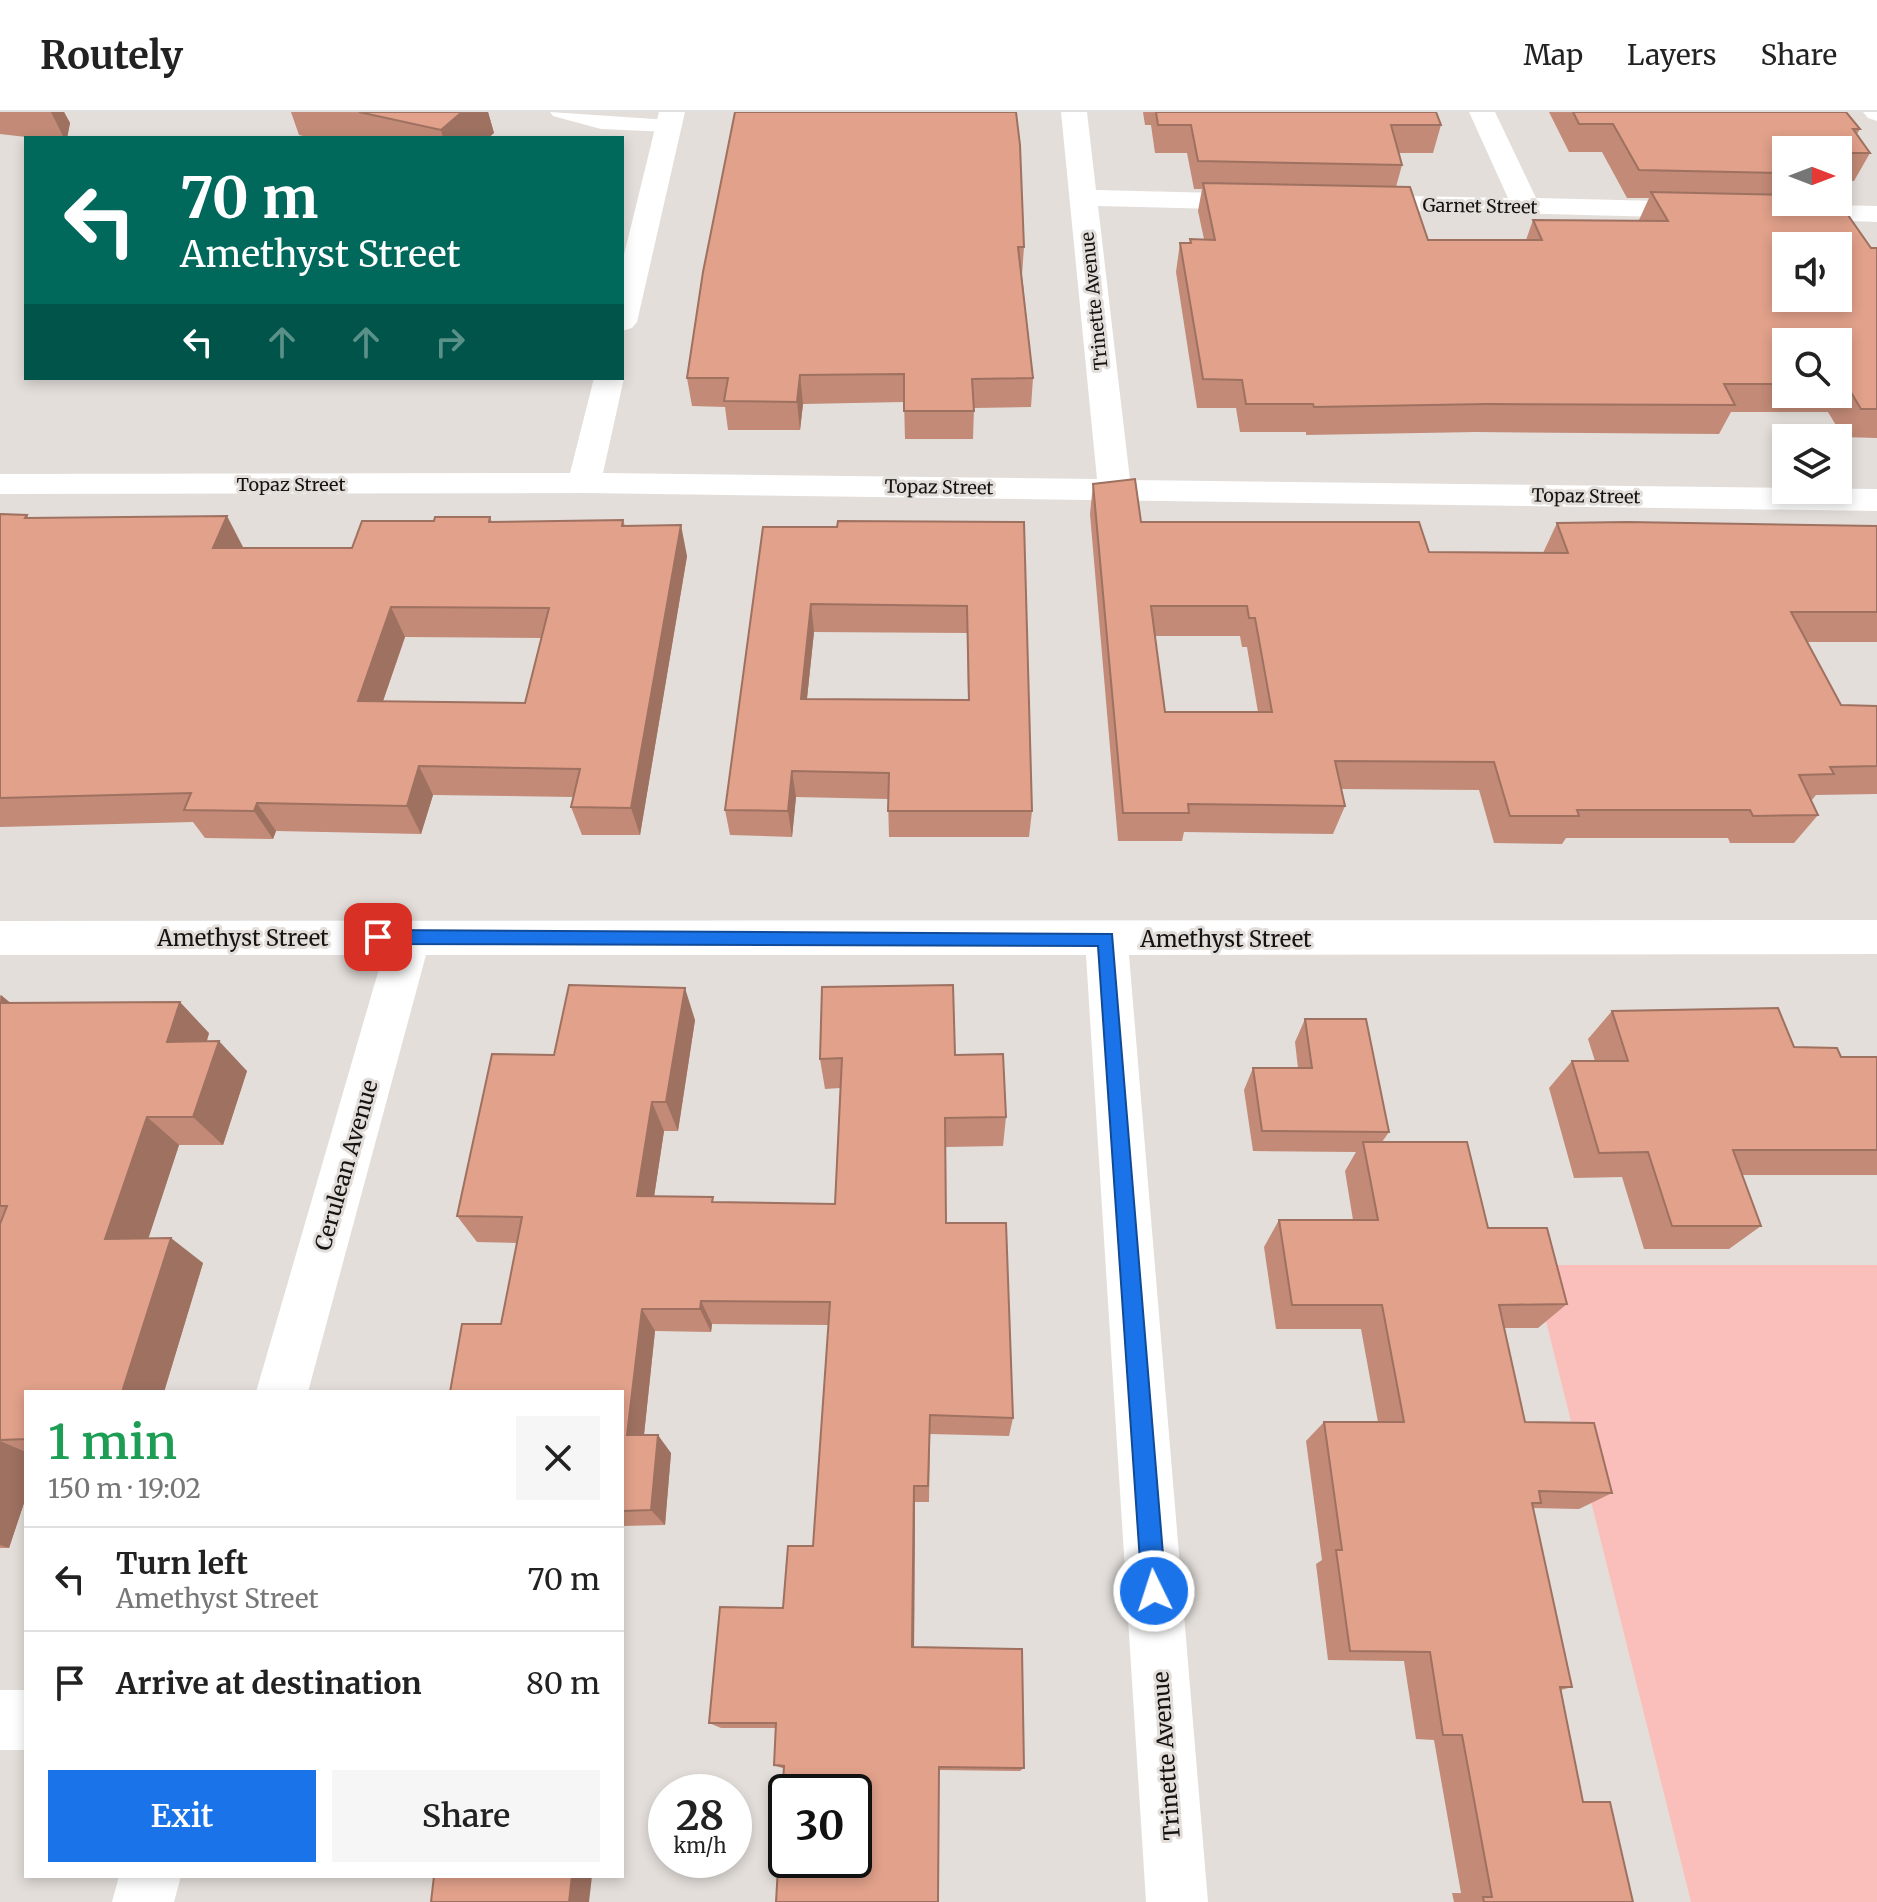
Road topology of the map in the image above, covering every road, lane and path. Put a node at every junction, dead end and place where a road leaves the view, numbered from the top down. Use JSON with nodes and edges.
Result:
{"nodes":[{"id":1,"x":1074,"y":112,"type":"edge"},
{"id":2,"x":1482,"y":112,"type":"edge"},
{"id":3,"x":569,"y":114,"type":"edge"},
{"id":4,"x":670,"y":119,"type":"edge"},
{"id":5,"x":1083,"y":198,"type":"junction"},
{"id":6,"x":1289,"y":202,"type":"edge"},
{"id":7,"x":1336,"y":203,"type":"edge"},
{"id":8,"x":1526,"y":207,"type":"junction"},
{"id":9,"x":1733,"y":211,"type":"edge"},
{"id":10,"x":1765,"y":212,"type":"edge"},
{"id":11,"x":1877,"y":214,"type":"edge"},
{"id":12,"x":624,"y":314,"type":"edge"},
{"id":13,"x":609,"y":380,"type":"edge"},
{"id":14,"x":584,"y":483,"type":"junction"},
{"id":15,"x":0,"y":484,"type":"edge"},
{"id":16,"x":1115,"y":490,"type":"junction"},
{"id":17,"x":1877,"y":500,"type":"edge"},
{"id":18,"x":410,"y":937,"type":"junction"},
{"id":19,"x":1877,"y":937,"type":"edge"},
{"id":20,"x":0,"y":938,"type":"edge"},
{"id":21,"x":1106,"y":939,"type":"junction"},
{"id":22,"x":283,"y":1390,"type":"edge"},
{"id":23,"x":0,"y":1720,"type":"edge"},
{"id":24,"x":24,"y":1720,"type":"edge"},
{"id":25,"x":149,"y":1878,"type":"edge"},
{"id":26,"x":143,"y":1902,"type":"edge"},
{"id":27,"x":1177,"y":1902,"type":"edge"}],
"edges":[{"from":1,"to":5,"type":"street","name":"Trinette Avenue"},
{"from":2,"to":8,"type":"street"},
{"from":3,"to":4,"type":"lane"},
{"from":4,"to":12,"type":"street"},
{"from":5,"to":6,"type":"street"},
{"from":5,"to":16,"type":"street","name":"Trinette Avenue"},
{"from":7,"to":8,"type":"street","name":"Garnet Street"},
{"from":8,"to":9,"type":"street","name":"Garnet Street"},
{"from":10,"to":11,"type":"street"},
{"from":13,"to":14,"type":"street"},
{"from":14,"to":15,"type":"street","name":"Topaz Street"},
{"from":14,"to":16,"type":"street","name":"Topaz Street"},
{"from":16,"to":17,"type":"street","name":"Topaz Street"},
{"from":18,"to":20,"type":"street","name":"Amethyst Street"},
{"from":18,"to":21,"type":"street","name":"Amethyst Street"},
{"from":18,"to":22,"type":"street","name":"Cerulean Avenue"},
{"from":19,"to":21,"type":"street","name":"Amethyst Street"},
{"from":21,"to":27,"type":"street","name":"Trinette Avenue"},
{"from":23,"to":24,"type":"street"},
{"from":25,"to":26,"type":"street"}]}
